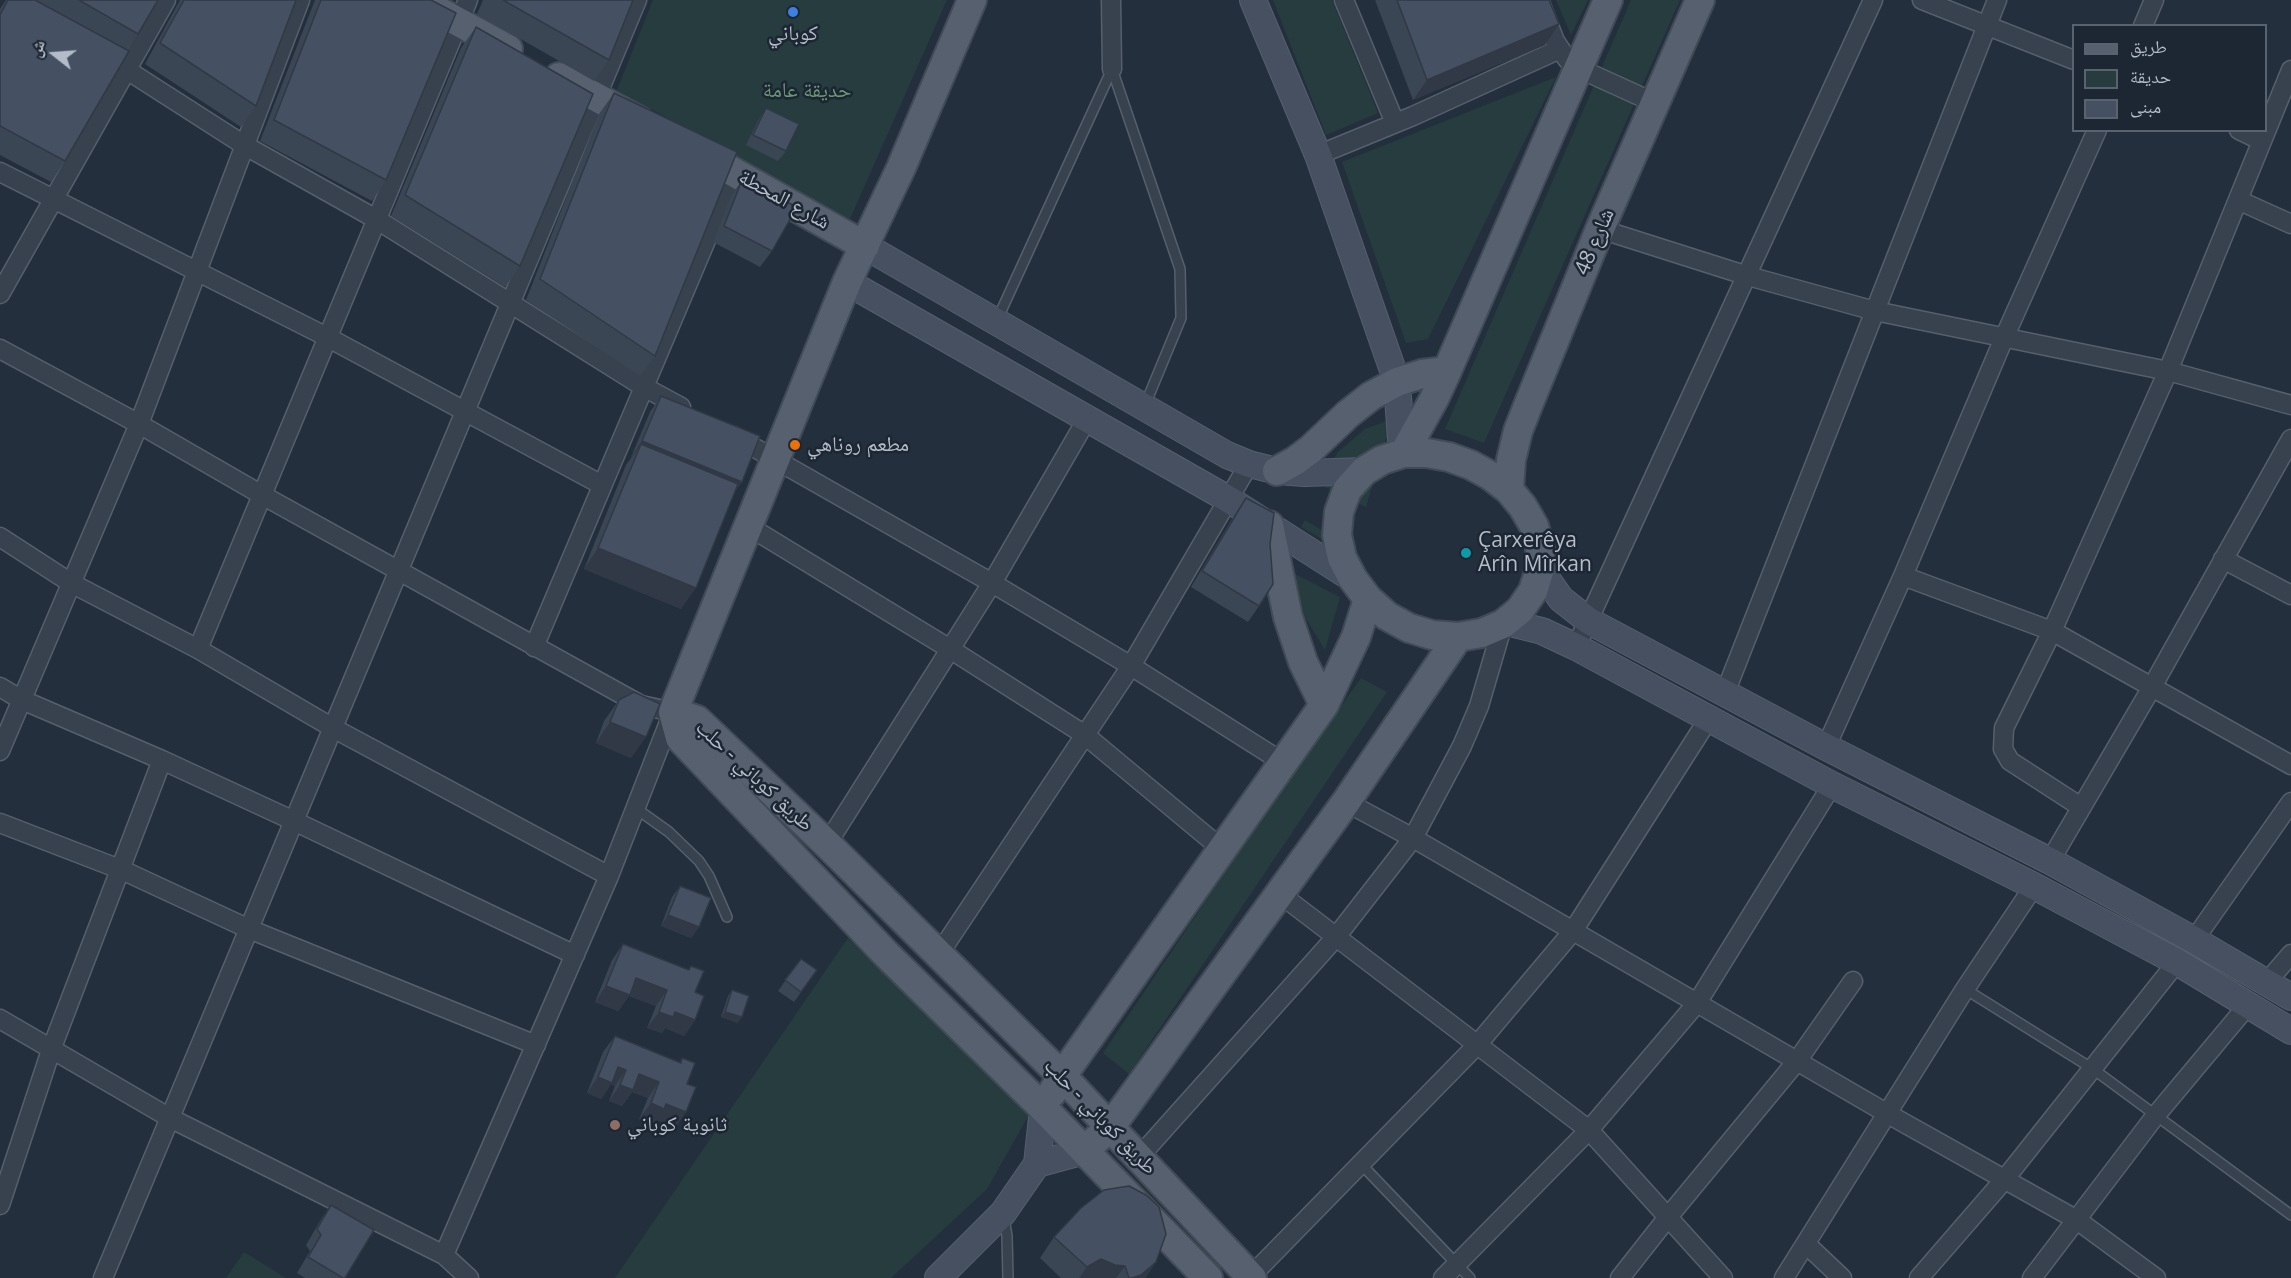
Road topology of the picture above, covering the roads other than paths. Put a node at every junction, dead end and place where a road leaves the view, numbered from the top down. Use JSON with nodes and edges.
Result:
{"nodes":[{"id":1,"x":166,"y":0,"type":"edge"},
{"id":2,"x":300,"y":0,"type":"edge"},
{"id":3,"x":418,"y":0,"type":"edge"},
{"id":4,"x":638,"y":0,"type":"edge"},
{"id":5,"x":972,"y":0,"type":"edge"},
{"id":6,"x":1111,"y":0,"type":"edge"},
{"id":7,"x":1253,"y":0,"type":"edge"},
{"id":8,"x":1344,"y":0,"type":"edge"},
{"id":9,"x":1539,"y":0,"type":"edge"},
{"id":10,"x":1608,"y":0,"type":"edge"},
{"id":11,"x":1700,"y":0,"type":"edge"},
{"id":12,"x":1873,"y":0,"type":"edge"},
{"id":13,"x":1922,"y":0,"type":"edge"},
{"id":14,"x":1997,"y":0,"type":"edge"},
{"id":15,"x":2154,"y":0,"type":"edge"},
{"id":16,"x":463,"y":11,"type":"edge"},
{"id":17,"x":2144,"y":24,"type":"edge"},
{"id":18,"x":1988,"y":27,"type":"junction"},
{"id":19,"x":88,"y":48,"type":"edge"},
{"id":20,"x":1569,"y":59,"type":"junction"},
{"id":21,"x":2072,"y":60,"type":"edge"},
{"id":22,"x":1112,"y":69,"type":"junction"},
{"id":23,"x":127,"y":70,"type":"junction"},
{"id":24,"x":2291,"y":70,"type":"edge"},
{"id":25,"x":597,"y":97,"type":"junction"},
{"id":26,"x":1655,"y":103,"type":"junction"},
{"id":27,"x":1395,"y":123,"type":"junction"},
{"id":28,"x":2267,"y":129,"type":"edge"},
{"id":29,"x":2096,"y":132,"type":"edge"},
{"id":30,"x":2243,"y":132,"type":"edge"},
{"id":31,"x":2266,"y":132,"type":"edge"},
{"id":32,"x":2262,"y":141,"type":"junction"},
{"id":33,"x":244,"y":145,"type":"junction"},
{"id":34,"x":1318,"y":155,"type":"junction"},
{"id":35,"x":0,"y":172,"type":"edge"},
{"id":36,"x":735,"y":172,"type":"junction"},
{"id":37,"x":53,"y":200,"type":"junction"},
{"id":38,"x":2238,"y":200,"type":"junction"},
{"id":39,"x":376,"y":219,"type":"junction"},
{"id":40,"x":2291,"y":224,"type":"edge"},
{"id":41,"x":1600,"y":229,"type":"junction"},
{"id":42,"x":865,"y":246,"type":"junction"},
{"id":43,"x":197,"y":271,"type":"junction"},
{"id":44,"x":1748,"y":276,"type":"junction"},
{"id":45,"x":848,"y":282,"type":"junction"},
{"id":46,"x":0,"y":294,"type":"edge"},
{"id":47,"x":511,"y":303,"type":"junction"},
{"id":48,"x":1875,"y":311,"type":"junction"},
{"id":49,"x":996,"y":321,"type":"junction"},
{"id":50,"x":327,"y":337,"type":"junction"},
{"id":51,"x":2004,"y":338,"type":"junction"},
{"id":52,"x":0,"y":349,"type":"edge"},
{"id":53,"x":1447,"y":370,"type":"junction"},
{"id":54,"x":2168,"y":371,"type":"junction"},
{"id":55,"x":1397,"y":382,"type":"junction"},
{"id":56,"x":644,"y":387,"type":"junction"},
{"id":57,"x":2291,"y":405,"type":"edge"},
{"id":58,"x":1144,"y":407,"type":"junction"},
{"id":59,"x":465,"y":412,"type":"junction"},
{"id":60,"x":694,"y":414,"type":"edge"},
{"id":61,"x":1087,"y":419,"type":"junction"},
{"id":62,"x":139,"y":424,"type":"junction"},
{"id":63,"x":715,"y":425,"type":"edge"},
{"id":64,"x":2291,"y":439,"type":"edge"},
{"id":65,"x":1403,"y":454,"type":"junction"},
{"id":66,"x":776,"y":459,"type":"junction"},
{"id":67,"x":1249,"y":464,"type":"junction"},
{"id":68,"x":1277,"y":471,"type":"junction"},
{"id":69,"x":1364,"y":471,"type":"junction"},
{"id":70,"x":602,"y":485,"type":"junction"},
{"id":71,"x":1509,"y":490,"type":"junction"},
{"id":72,"x":261,"y":495,"type":"junction"},
{"id":73,"x":1228,"y":499,"type":"junction"},
{"id":74,"x":1269,"y":525,"type":"junction"},
{"id":75,"x":748,"y":526,"type":"junction"},
{"id":76,"x":0,"y":537,"type":"edge"},
{"id":77,"x":2223,"y":559,"type":"junction"},
{"id":78,"x":1540,"y":569,"type":"junction"},
{"id":79,"x":399,"y":571,"type":"junction"},
{"id":80,"x":1903,"y":576,"type":"junction"},
{"id":81,"x":71,"y":583,"type":"junction"},
{"id":82,"x":992,"y":583,"type":"junction"},
{"id":83,"x":1360,"y":589,"type":"junction"},
{"id":84,"x":2291,"y":595,"type":"edge"},
{"id":85,"x":1589,"y":621,"type":"junction"},
{"id":86,"x":1504,"y":623,"type":"junction"},
{"id":87,"x":2052,"y":631,"type":"junction"},
{"id":88,"x":1458,"y":637,"type":"junction"},
{"id":89,"x":534,"y":647,"type":"junction"},
{"id":90,"x":1576,"y":647,"type":"junction"},
{"id":91,"x":198,"y":649,"type":"junction"},
{"id":92,"x":950,"y":649,"type":"junction"},
{"id":93,"x":1131,"y":666,"type":"junction"},
{"id":94,"x":0,"y":687,"type":"edge"},
{"id":95,"x":2152,"y":687,"type":"junction"},
{"id":96,"x":1725,"y":693,"type":"junction"},
{"id":97,"x":20,"y":699,"type":"junction"},
{"id":98,"x":1324,"y":705,"type":"junction"},
{"id":99,"x":673,"y":712,"type":"junction"},
{"id":100,"x":1709,"y":718,"type":"junction"},
{"id":101,"x":333,"y":728,"type":"junction"},
{"id":102,"x":1084,"y":735,"type":"junction"},
{"id":103,"x":1826,"y":747,"type":"junction"},
{"id":104,"x":0,"y":751,"type":"edge"},
{"id":105,"x":162,"y":760,"type":"junction"},
{"id":106,"x":1284,"y":763,"type":"junction"},
{"id":107,"x":2291,"y":765,"type":"edge"},
{"id":108,"x":1832,"y":785,"type":"junction"},
{"id":109,"x":1346,"y":802,"type":"junction"},
{"id":110,"x":2291,"y":802,"type":"edge"},
{"id":111,"x":634,"y":807,"type":"junction"},
{"id":112,"x":2081,"y":807,"type":"junction"},
{"id":113,"x":294,"y":821,"type":"junction"},
{"id":114,"x":0,"y":823,"type":"edge"},
{"id":115,"x":1413,"y":838,"type":"junction"},
{"id":116,"x":827,"y":844,"type":"junction"},
{"id":117,"x":1223,"y":850,"type":"junction"},
{"id":118,"x":2050,"y":861,"type":"junction"},
{"id":119,"x":122,"y":870,"type":"junction"},
{"id":120,"x":609,"y":876,"type":"junction"},
{"id":121,"x":2034,"y":886,"type":"junction"},
{"id":122,"x":1280,"y":894,"type":"junction"},
{"id":123,"x":727,"y":917,"type":"dead end"},
{"id":124,"x":249,"y":929,"type":"junction"},
{"id":125,"x":1573,"y":931,"type":"junction"},
{"id":126,"x":1336,"y":937,"type":"junction"},
{"id":127,"x":2194,"y":940,"type":"junction"},
{"id":128,"x":939,"y":954,"type":"junction"},
{"id":129,"x":2291,"y":954,"type":"edge"},
{"id":130,"x":575,"y":955,"type":"junction"},
{"id":131,"x":2177,"y":962,"type":"junction"},
{"id":132,"x":1853,"y":981,"type":"dead end"},
{"id":133,"x":2267,"y":982,"type":"junction"},
{"id":134,"x":1965,"y":989,"type":"junction"},
{"id":135,"x":2291,"y":997,"type":"edge"},
{"id":136,"x":1696,"y":1003,"type":"junction"},
{"id":137,"x":2248,"y":1005,"type":"junction"},
{"id":138,"x":0,"y":1019,"type":"edge"},
{"id":139,"x":2291,"y":1031,"type":"edge"},
{"id":140,"x":536,"y":1045,"type":"junction"},
{"id":141,"x":1477,"y":1045,"type":"junction"},
{"id":142,"x":51,"y":1050,"type":"junction"},
{"id":143,"x":1797,"y":1061,"type":"junction"},
{"id":144,"x":2092,"y":1069,"type":"junction"},
{"id":145,"x":1062,"y":1076,"type":"junction"},
{"id":146,"x":1043,"y":1108,"type":"junction"},
{"id":147,"x":1888,"y":1114,"type":"junction"},
{"id":148,"x":2156,"y":1115,"type":"junction"},
{"id":149,"x":170,"y":1118,"type":"junction"},
{"id":150,"x":1111,"y":1126,"type":"junction"},
{"id":151,"x":1589,"y":1130,"type":"junction"},
{"id":152,"x":1084,"y":1150,"type":"junction"},
{"id":153,"x":1139,"y":1156,"type":"junction"},
{"id":154,"x":1037,"y":1164,"type":"junction"},
{"id":155,"x":1361,"y":1164,"type":"junction"},
{"id":156,"x":2004,"y":1180,"type":"junction"},
{"id":157,"x":0,"y":1205,"type":"edge"},
{"id":158,"x":1003,"y":1213,"type":"junction"},
{"id":159,"x":2291,"y":1215,"type":"edge"},
{"id":160,"x":1668,"y":1217,"type":"junction"},
{"id":161,"x":2077,"y":1220,"type":"junction"},
{"id":162,"x":1806,"y":1244,"type":"junction"},
{"id":163,"x":444,"y":1255,"type":"junction"},
{"id":164,"x":1457,"y":1264,"type":"junction"},
{"id":165,"x":1251,"y":1277,"type":"edge"},
{"id":166,"x":104,"y":1278,"type":"edge"},
{"id":167,"x":469,"y":1278,"type":"edge"},
{"id":168,"x":938,"y":1278,"type":"edge"},
{"id":169,"x":1008,"y":1278,"type":"edge"},
{"id":170,"x":1208,"y":1278,"type":"edge"},
{"id":171,"x":1443,"y":1278,"type":"edge"},
{"id":172,"x":1470,"y":1278,"type":"edge"},
{"id":173,"x":1620,"y":1278,"type":"edge"},
{"id":174,"x":1723,"y":1278,"type":"edge"},
{"id":175,"x":1784,"y":1278,"type":"edge"},
{"id":176,"x":1842,"y":1278,"type":"edge"},
{"id":177,"x":1919,"y":1278,"type":"edge"},
{"id":178,"x":2032,"y":1278,"type":"edge"},
{"id":179,"x":2156,"y":1278,"type":"edge"}],
"edges":[{"from":1,"to":23,"type":"street"},
{"from":2,"to":33,"type":"street"},
{"from":3,"to":16,"type":"main road","name":"شارع المحطة"},
{"from":4,"to":25,"type":"street"},
{"from":5,"to":42,"type":"main road"},
{"from":6,"to":22,"type":"street"},
{"from":7,"to":34,"type":"street"},
{"from":8,"to":27,"type":"street"},
{"from":9,"to":20,"type":"street"},
{"from":10,"to":20,"type":"main road"},
{"from":11,"to":26,"type":"main road","name":"48 شارع"},
{"from":12,"to":44,"type":"street"},
{"from":13,"to":18,"type":"street"},
{"from":14,"to":18,"type":"street"},
{"from":15,"to":17,"type":"street"},
{"from":16,"to":25,"type":"main road","name":"شارع المحطة"},
{"from":16,"to":39,"type":"street"},
{"from":18,"to":21,"type":"street"},
{"from":18,"to":48,"type":"street"},
{"from":19,"to":23,"type":"street"},
{"from":20,"to":26,"type":"street"},
{"from":20,"to":27,"type":"street"},
{"from":20,"to":53,"type":"main road"},
{"from":22,"to":49,"type":"lane"},
{"from":22,"to":58,"type":"lane"},
{"from":23,"to":33,"type":"street"},
{"from":23,"to":37,"type":"street"},
{"from":24,"to":28,"type":"street"},
{"from":25,"to":36,"type":"main road","name":"شارع المحطة"},
{"from":25,"to":47,"type":"street"},
{"from":26,"to":41,"type":"main road","name":"48 شارع"},
{"from":27,"to":34,"type":"street"},
{"from":29,"to":51,"type":"street"},
{"from":30,"to":32,"type":"street"},
{"from":31,"to":32,"type":"street"},
{"from":32,"to":38,"type":"street"},
{"from":33,"to":39,"type":"street"},
{"from":33,"to":43,"type":"street"},
{"from":34,"to":55,"type":"street"},
{"from":35,"to":37,"type":"street"},
{"from":36,"to":42,"type":"main road","name":"شارع المحطة"},
{"from":36,"to":56,"type":"street"},
{"from":37,"to":43,"type":"street"},
{"from":37,"to":46,"type":"street"},
{"from":38,"to":40,"type":"street"},
{"from":38,"to":54,"type":"street"},
{"from":39,"to":47,"type":"street"},
{"from":39,"to":50,"type":"street"},
{"from":41,"to":44,"type":"street"},
{"from":41,"to":71,"type":"main road","name":"48 شارع"},
{"from":42,"to":45,"type":"main road"},
{"from":42,"to":49,"type":"street"},
{"from":43,"to":50,"type":"street"},
{"from":43,"to":62,"type":"street"},
{"from":44,"to":48,"type":"street"},
{"from":44,"to":85,"type":"street"},
{"from":45,"to":61,"type":"street"},
{"from":45,"to":66,"type":"main road"},
{"from":47,"to":56,"type":"street"},
{"from":47,"to":59,"type":"street"},
{"from":48,"to":51,"type":"street"},
{"from":48,"to":96,"type":"street"},
{"from":49,"to":58,"type":"street"},
{"from":50,"to":59,"type":"street"},
{"from":50,"to":72,"type":"street"},
{"from":51,"to":54,"type":"street"},
{"from":51,"to":80,"type":"street"},
{"from":52,"to":62,"type":"street"},
{"from":53,"to":55,"type":"main road"},
{"from":53,"to":65,"type":"main road"},
{"from":54,"to":57,"type":"street"},
{"from":54,"to":87,"type":"street"},
{"from":55,"to":65,"type":"street"},
{"from":55,"to":68,"type":"main road"},
{"from":56,"to":60,"type":"street"},
{"from":56,"to":70,"type":"street"},
{"from":58,"to":67,"type":"street"},
{"from":59,"to":70,"type":"street"},
{"from":59,"to":79,"type":"street"},
{"from":61,"to":73,"type":"street"},
{"from":61,"to":82,"type":"street"},
{"from":62,"to":72,"type":"street"},
{"from":62,"to":81,"type":"street"},
{"from":63,"to":66,"type":"street"},
{"from":64,"to":77,"type":"street"},
{"from":65,"to":69,"type":"main road"},
{"from":65,"to":71,"type":"main road"},
{"from":66,"to":75,"type":"main road"},
{"from":66,"to":82,"type":"street"},
{"from":67,"to":68,"type":"street"},
{"from":67,"to":73,"type":"street"},
{"from":68,"to":69,"type":"street"},
{"from":69,"to":83,"type":"main road"},
{"from":70,"to":89,"type":"street"},
{"from":71,"to":78,"type":"main road"},
{"from":72,"to":79,"type":"street"},
{"from":72,"to":91,"type":"street"},
{"from":73,"to":74,"type":"street"},
{"from":73,"to":93,"type":"street"},
{"from":74,"to":83,"type":"street"},
{"from":74,"to":98,"type":"main road"},
{"from":75,"to":92,"type":"street"},
{"from":75,"to":99,"type":"main road"},
{"from":76,"to":81,"type":"street"},
{"from":77,"to":84,"type":"street"},
{"from":77,"to":95,"type":"street"},
{"from":78,"to":85,"type":"street"},
{"from":78,"to":86,"type":"main road"},
{"from":79,"to":89,"type":"street"},
{"from":79,"to":101,"type":"street"},
{"from":80,"to":87,"type":"street"},
{"from":80,"to":103,"type":"street"},
{"from":81,"to":91,"type":"street"},
{"from":81,"to":97,"type":"street"},
{"from":82,"to":92,"type":"street"},
{"from":82,"to":93,"type":"street"},
{"from":83,"to":88,"type":"main road"},
{"from":83,"to":98,"type":"main road"},
{"from":85,"to":90,"type":"street"},
{"from":85,"to":96,"type":"street"},
{"from":86,"to":88,"type":"main road"},
{"from":86,"to":90,"type":"street"},
{"from":86,"to":115,"type":"street"},
{"from":87,"to":95,"type":"street"},
{"from":87,"to":112,"type":"street"},
{"from":88,"to":109,"type":"main road"},
{"from":89,"to":99,"type":"street"},
{"from":90,"to":100,"type":"street"},
{"from":91,"to":101,"type":"street"},
{"from":92,"to":102,"type":"street"},
{"from":92,"to":116,"type":"street"},
{"from":93,"to":102,"type":"street"},
{"from":93,"to":106,"type":"street"},
{"from":94,"to":97,"type":"street"},
{"from":95,"to":107,"type":"street"},
{"from":95,"to":112,"type":"street"},
{"from":96,"to":103,"type":"street"},
{"from":97,"to":104,"type":"street"},
{"from":97,"to":105,"type":"street"},
{"from":98,"to":106,"type":"main road"},
{"from":99,"to":111,"type":"street"},
{"from":99,"to":116,"type":"main road","name":"طريق كوباني - حلب"},
{"from":99,"to":146,"type":"main road","name":"طريق كوباني - حلب"},
{"from":100,"to":108,"type":"street"},
{"from":100,"to":125,"type":"street"},
{"from":101,"to":113,"type":"street"},
{"from":101,"to":120,"type":"street"},
{"from":102,"to":117,"type":"street"},
{"from":102,"to":128,"type":"street"},
{"from":103,"to":118,"type":"street"},
{"from":105,"to":113,"type":"street"},
{"from":105,"to":119,"type":"street"},
{"from":106,"to":117,"type":"main road"},
{"from":108,"to":121,"type":"street"},
{"from":108,"to":136,"type":"street"},
{"from":109,"to":115,"type":"street"},
{"from":109,"to":122,"type":"main road"},
{"from":110,"to":127,"type":"street"},
{"from":111,"to":120,"type":"street"},
{"from":111,"to":123,"type":"lane"},
{"from":112,"to":118,"type":"street"},
{"from":113,"to":124,"type":"street"},
{"from":113,"to":130,"type":"street"},
{"from":114,"to":119,"type":"street"},
{"from":115,"to":125,"type":"street"},
{"from":115,"to":126,"type":"street"},
{"from":116,"to":128,"type":"main road","name":"طريق كوباني - حلب"},
{"from":117,"to":145,"type":"main road"},
{"from":118,"to":127,"type":"street"},
{"from":119,"to":124,"type":"street"},
{"from":119,"to":142,"type":"street"},
{"from":120,"to":130,"type":"street"},
{"from":121,"to":131,"type":"street"},
{"from":121,"to":134,"type":"street"},
{"from":122,"to":126,"type":"street"},
{"from":122,"to":150,"type":"main road"},
{"from":124,"to":140,"type":"street"},
{"from":124,"to":149,"type":"street"},
{"from":125,"to":136,"type":"street"},
{"from":125,"to":141,"type":"street"},
{"from":126,"to":141,"type":"street"},
{"from":126,"to":153,"type":"street"},
{"from":127,"to":133,"type":"street"},
{"from":128,"to":145,"type":"main road","name":"طريق كوباني - حلب"},
{"from":129,"to":133,"type":"street"},
{"from":130,"to":140,"type":"street"},
{"from":131,"to":137,"type":"street"},
{"from":131,"to":144,"type":"street"},
{"from":132,"to":143,"type":"street"},
{"from":133,"to":135,"type":"street"},
{"from":134,"to":144,"type":"lane"},
{"from":134,"to":147,"type":"street"},
{"from":136,"to":143,"type":"street"},
{"from":136,"to":151,"type":"street"},
{"from":137,"to":139,"type":"street"},
{"from":137,"to":148,"type":"street"},
{"from":138,"to":142,"type":"street"},
{"from":140,"to":163,"type":"street"},
{"from":141,"to":151,"type":"street"},
{"from":141,"to":155,"type":"street"},
{"from":142,"to":149,"type":"street"},
{"from":142,"to":157,"type":"street"},
{"from":143,"to":147,"type":"street"},
{"from":143,"to":160,"type":"street"},
{"from":144,"to":148,"type":"lane"},
{"from":144,"to":156,"type":"street"},
{"from":145,"to":146,"type":"main road"},
{"from":145,"to":150,"type":"main road","name":"طريق كوباني - حلب"},
{"from":146,"to":152,"type":"main road","name":"طريق كوباني - حلب"},
{"from":146,"to":154,"type":"street"},
{"from":147,"to":156,"type":"street"},
{"from":147,"to":162,"type":"street"},
{"from":148,"to":159,"type":"lane"},
{"from":148,"to":161,"type":"street"},
{"from":149,"to":163,"type":"street"},
{"from":149,"to":166,"type":"street"},
{"from":150,"to":152,"type":"main road"},
{"from":150,"to":153,"type":"main road","name":"طريق كوباني - حلب"},
{"from":151,"to":160,"type":"street"},
{"from":151,"to":164,"type":"street"},
{"from":152,"to":154,"type":"street"},
{"from":152,"to":170,"type":"main road","name":"طريق كوباني - حلب"},
{"from":153,"to":165,"type":"main road","name":"طريق كوباني - حلب"},
{"from":154,"to":158,"type":"street"},
{"from":155,"to":164,"type":"lane"},
{"from":155,"to":165,"type":"street"},
{"from":156,"to":161,"type":"street"},
{"from":156,"to":177,"type":"street"},
{"from":158,"to":168,"type":"street"},
{"from":158,"to":169,"type":"lane"},
{"from":160,"to":173,"type":"street"},
{"from":160,"to":174,"type":"street"},
{"from":161,"to":178,"type":"street"},
{"from":161,"to":179,"type":"street"},
{"from":162,"to":175,"type":"street"},
{"from":162,"to":176,"type":"street"},
{"from":163,"to":167,"type":"street"},
{"from":164,"to":171,"type":"street"},
{"from":164,"to":172,"type":"lane"}]}
